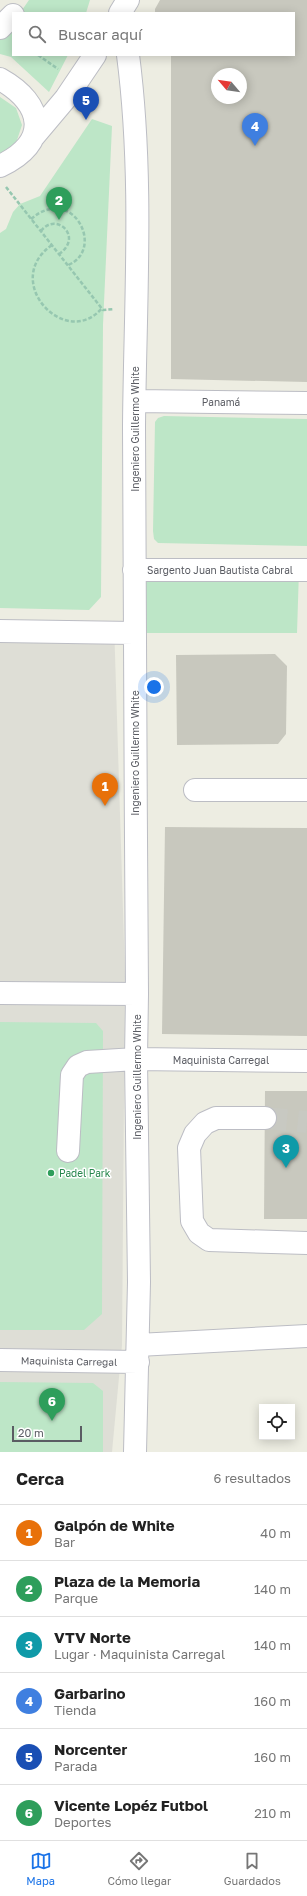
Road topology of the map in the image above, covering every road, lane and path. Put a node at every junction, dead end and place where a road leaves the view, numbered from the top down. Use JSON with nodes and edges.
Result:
{"nodes":[{"id":1,"x":23,"y":0,"type":"edge"},
{"id":2,"x":15,"y":12,"type":"edge"},
{"id":3,"x":12,"y":16,"type":"edge"},
{"id":4,"x":0,"y":28,"type":"edge"},
{"id":5,"x":39,"y":56,"type":"edge"},
{"id":6,"x":94,"y":56,"type":"edge"},
{"id":7,"x":128,"y":56,"type":"edge"},
{"id":8,"x":60,"y":70,"type":"dead end"},
{"id":9,"x":0,"y":79,"type":"edge"},
{"id":10,"x":34,"y":136,"type":"junction"},
{"id":11,"x":0,"y":166,"type":"edge"},
{"id":12,"x":5,"y":187,"type":"dead end"},
{"id":13,"x":31,"y":219,"type":"junction"},
{"id":14,"x":41,"y":231,"type":"junction"},
{"id":15,"x":52,"y":245,"type":"junction"},
{"id":16,"x":59,"y":254,"type":"junction"},
{"id":17,"x":68,"y":265,"type":"junction"},
{"id":18,"x":136,"y":306,"type":"junction"},
{"id":19,"x":102,"y":308,"type":"junction"},
{"id":20,"x":135,"y":401,"type":"junction"},
{"id":21,"x":307,"y":402,"type":"edge"},
{"id":22,"x":134,"y":570,"type":"junction"},
{"id":23,"x":307,"y":570,"type":"edge"},
{"id":24,"x":0,"y":631,"type":"edge"},
{"id":25,"x":134,"y":633,"type":"junction"},
{"id":26,"x":307,"y":785,"type":"edge"},
{"id":27,"x":195,"y":790,"type":"dead end"},
{"id":28,"x":307,"y":790,"type":"edge"},
{"id":29,"x":0,"y":993,"type":"edge"},
{"id":30,"x":137,"y":994,"type":"junction"},
{"id":31,"x":136,"y":1059,"type":"junction"},
{"id":32,"x":307,"y":1061,"type":"edge"},
{"id":33,"x":264,"y":1118,"type":"tunnel mouth"},
{"id":34,"x":68,"y":1151,"type":"dead end"},
{"id":35,"x":307,"y":1243,"type":"edge"},
{"id":36,"x":307,"y":1336,"type":"edge"},
{"id":37,"x":138,"y":1353,"type":"junction"},
{"id":38,"x":0,"y":1360,"type":"edge"},
{"id":39,"x":135,"y":1452,"type":"edge"}],
"edges":[{"from":1,"to":2,"type":"street"},
{"from":3,"to":4,"type":"street"},
{"from":5,"to":8,"type":"path"},
{"from":6,"to":10,"type":"street"},
{"from":7,"to":18,"type":"street","name":"Ingeniero Guillermo White"},
{"from":9,"to":10,"type":"street"},
{"from":10,"to":11,"type":"street"},
{"from":12,"to":13,"type":"path"},
{"from":13,"to":14,"type":"path"},
{"from":13,"to":17,"type":"path"},
{"from":14,"to":15,"type":"path"},
{"from":14,"to":16,"type":"path"},
{"from":15,"to":16,"type":"path"},
{"from":15,"to":19,"type":"path"},
{"from":16,"to":17,"type":"path"},
{"from":17,"to":19,"type":"path"},
{"from":18,"to":19,"type":"path"},
{"from":18,"to":20,"type":"street","name":"Ingeniero Guillermo White"},
{"from":20,"to":21,"type":"street","name":"Panamá"},
{"from":20,"to":22,"type":"street","name":"Ingeniero Guillermo White"},
{"from":22,"to":23,"type":"street","name":"Sargento Juan Bautista Cabral"},
{"from":22,"to":25,"type":"street","name":"Ingeniero Guillermo White"},
{"from":24,"to":25,"type":"street"},
{"from":25,"to":30,"type":"street","name":"Ingeniero Guillermo White"},
{"from":26,"to":28,"type":"street"},
{"from":27,"to":28,"type":"street"},
{"from":29,"to":30,"type":"street"},
{"from":30,"to":31,"type":"street","name":"Ingeniero Guillermo White"},
{"from":31,"to":32,"type":"street","name":"Maquinista Carregal"},
{"from":31,"to":34,"type":"street","name":"Maquinista Carregal"},
{"from":31,"to":37,"type":"street","name":"Ingeniero Guillermo White"},
{"from":33,"to":35,"type":"street"},
{"from":36,"to":37,"type":"street","name":"Maquinista Carregal"},
{"from":37,"to":38,"type":"street","name":"Maquinista Carregal"},
{"from":37,"to":39,"type":"street","name":"Ingeniero Guillermo White"}]}
